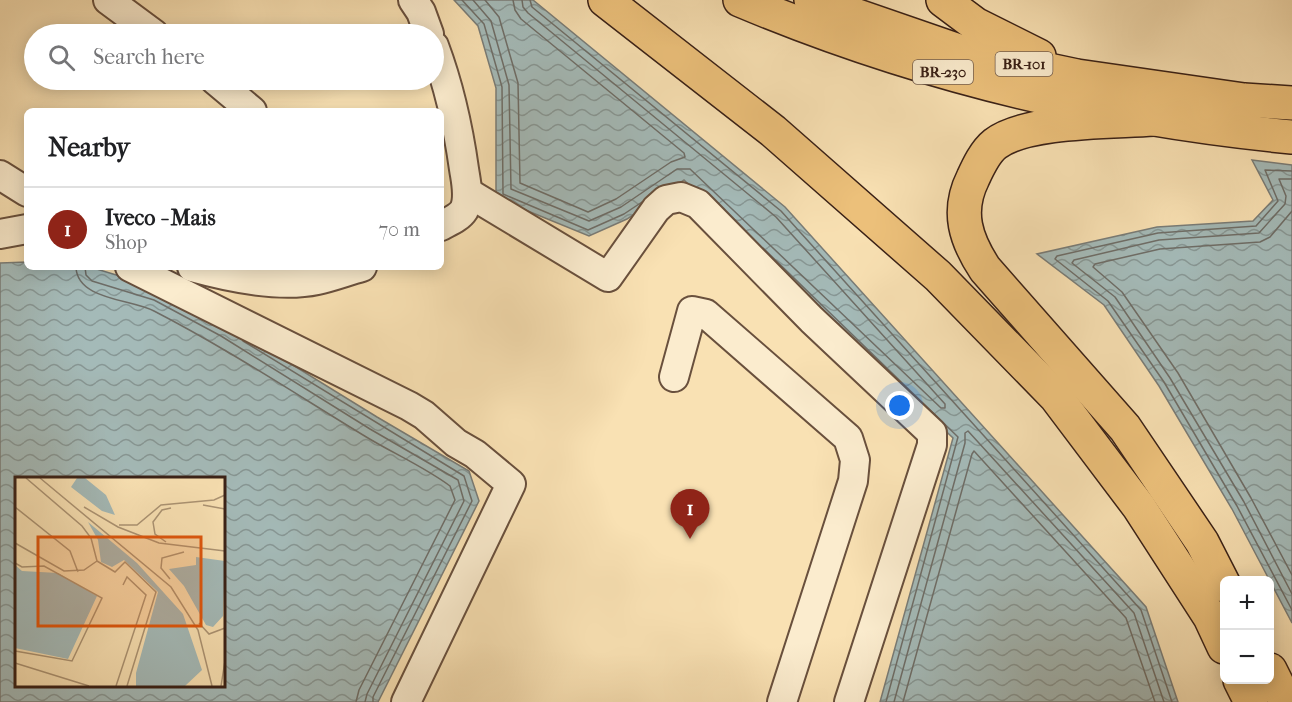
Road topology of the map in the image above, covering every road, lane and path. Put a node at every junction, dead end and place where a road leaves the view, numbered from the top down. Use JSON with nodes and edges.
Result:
{"nodes":[{"id":1,"x":108,"y":0,"type":"edge"},
{"id":2,"x":413,"y":0,"type":"edge"},
{"id":3,"x":605,"y":0,"type":"edge"},
{"id":4,"x":740,"y":0,"type":"edge"},
{"id":5,"x":811,"y":0,"type":"edge"},
{"id":6,"x":943,"y":0,"type":"edge"},
{"id":7,"x":140,"y":24,"type":"edge"},
{"id":8,"x":425,"y":24,"type":"edge"},
{"id":9,"x":444,"y":74,"type":"edge"},
{"id":10,"x":1077,"y":76,"type":"junction"},
{"id":11,"x":227,"y":90,"type":"edge"},
{"id":12,"x":1292,"y":104,"type":"edge"},
{"id":13,"x":248,"y":108,"type":"edge"},
{"id":14,"x":1153,"y":119,"type":"junction"},
{"id":15,"x":1292,"y":137,"type":"edge"},
{"id":16,"x":0,"y":175,"type":"edge"},
{"id":17,"x":24,"y":190,"type":"edge"},
{"id":18,"x":467,"y":192,"type":"junction"},
{"id":19,"x":444,"y":224,"type":"edge"},
{"id":20,"x":24,"y":230,"type":"edge"},
{"id":21,"x":0,"y":234,"type":"edge"},
{"id":22,"x":136,"y":270,"type":"edge"},
{"id":23,"x":203,"y":270,"type":"edge"},
{"id":24,"x":341,"y":270,"type":"edge"},
{"id":25,"x":314,"y":274,"type":"edge"},
{"id":26,"x":674,"y":378,"type":"dead end"},
{"id":27,"x":1220,"y":577,"type":"edge"},
{"id":28,"x":1220,"y":638,"type":"edge"},
{"id":29,"x":1274,"y":679,"type":"edge"},
{"id":30,"x":1242,"y":684,"type":"edge"},
{"id":31,"x":406,"y":702,"type":"edge"},
{"id":32,"x":782,"y":702,"type":"edge"},
{"id":33,"x":849,"y":702,"type":"edge"},
{"id":34,"x":1251,"y":702,"type":"edge"},
{"id":35,"x":1286,"y":702,"type":"edge"}],
"edges":[{"from":1,"to":7,"type":"street"},
{"from":2,"to":8,"type":"street"},
{"from":3,"to":28,"type":"highway"},
{"from":4,"to":14,"type":"highway","number":"BR-230"},
{"from":5,"to":10,"type":"highway","number":"BR-101"},
{"from":6,"to":10,"type":"highway"},
{"from":9,"to":18,"type":"street"},
{"from":10,"to":12,"type":"highway","number":"BR-101"},
{"from":11,"to":13,"type":"street"},
{"from":14,"to":15,"type":"highway","number":"BR-230"},
{"from":14,"to":27,"type":"highway"},
{"from":16,"to":17,"type":"street"},
{"from":18,"to":19,"type":"street"},
{"from":18,"to":33,"type":"street"},
{"from":20,"to":21,"type":"street"},
{"from":22,"to":31,"type":"street"},
{"from":23,"to":25,"type":"street"},
{"from":24,"to":25,"type":"street"},
{"from":26,"to":32,"type":"street"},
{"from":29,"to":35,"type":"highway"},
{"from":30,"to":34,"type":"highway"}]}
